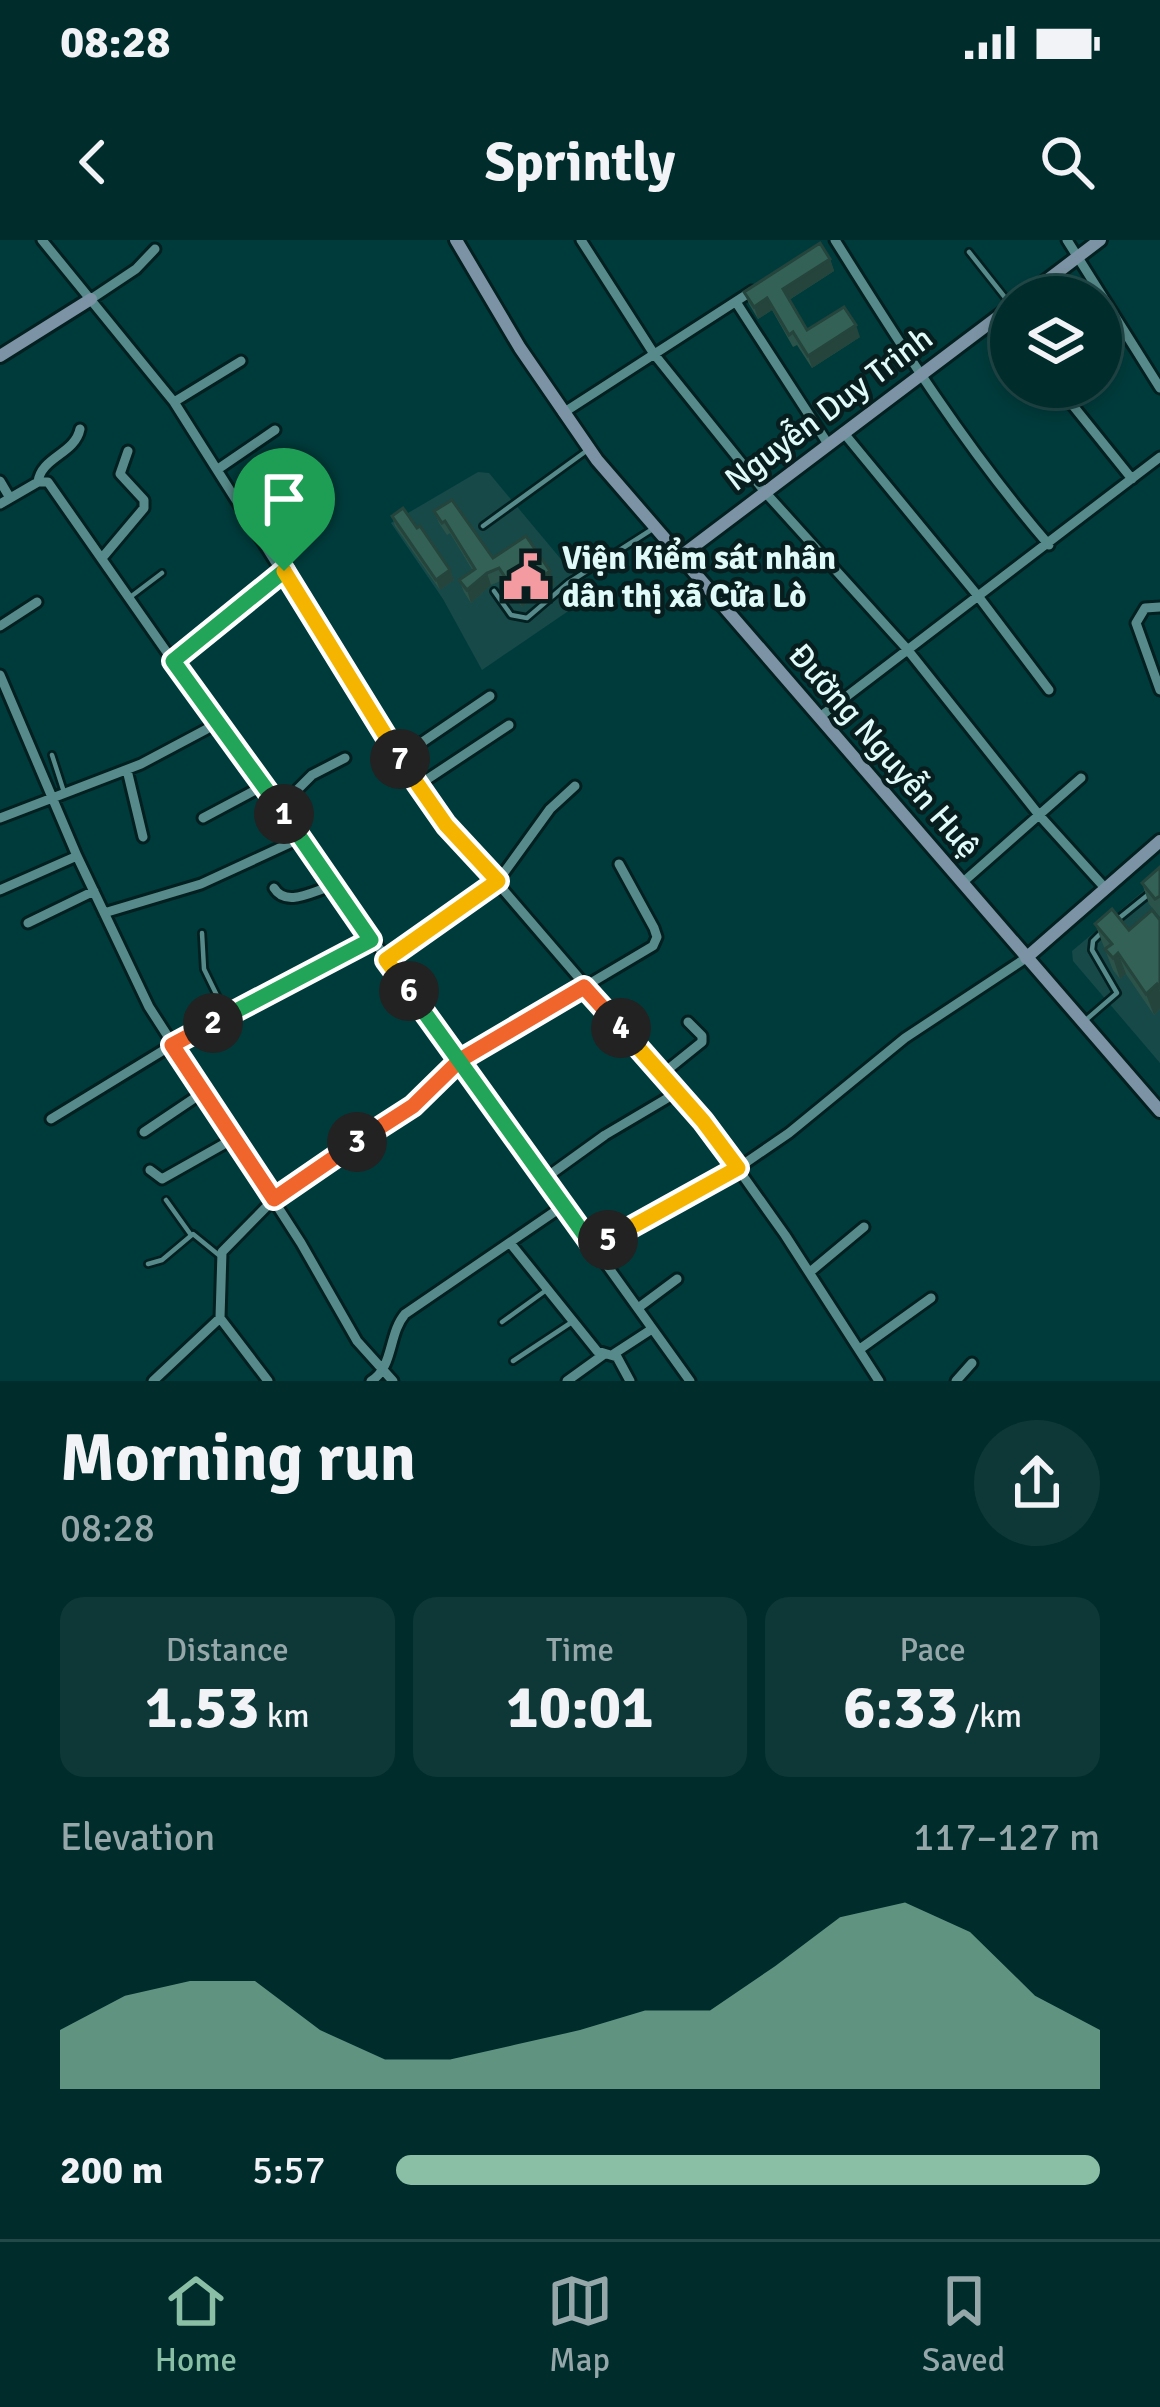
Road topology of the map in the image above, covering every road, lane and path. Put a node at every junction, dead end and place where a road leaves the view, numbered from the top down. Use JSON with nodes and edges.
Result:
{"nodes":[{"id":1,"x":42,"y":240,"type":"edge"},
{"id":2,"x":456,"y":240,"type":"edge"},
{"id":3,"x":581,"y":240,"type":"edge"},
{"id":4,"x":835,"y":240,"type":"edge"},
{"id":5,"x":1067,"y":240,"type":"edge"},
{"id":6,"x":1100,"y":240,"type":"edge"},
{"id":7,"x":154,"y":249,"type":"dead end"},
{"id":8,"x":969,"y":252,"type":"dead end"},
{"id":9,"x":1079,"y":257,"type":"junction"},
{"id":10,"x":1053,"y":276,"type":"edge"},
{"id":11,"x":990,"y":284,"type":"edge"},
{"id":12,"x":755,"y":290,"type":"edge"},
{"id":13,"x":91,"y":299,"type":"junction"},
{"id":14,"x":736,"y":302,"type":"junction"},
{"id":15,"x":990,"y":322,"type":"edge"},
{"id":16,"x":654,"y":354,"type":"junction"},
{"id":17,"x":0,"y":356,"type":"edge"},
{"id":18,"x":241,"y":361,"type":"dead end"},
{"id":19,"x":919,"y":375,"type":"junction"},
{"id":20,"x":1160,"y":388,"type":"edge"},
{"id":21,"x":174,"y":402,"type":"junction"},
{"id":22,"x":1075,"y":408,"type":"edge"},
{"id":23,"x":562,"y":413,"type":"junction"},
{"id":24,"x":80,"y":429,"type":"dead end"},
{"id":25,"x":275,"y":430,"type":"dead end"},
{"id":26,"x":843,"y":432,"type":"junction"},
{"id":27,"x":828,"y":444,"type":"junction"},
{"id":28,"x":589,"y":449,"type":"junction"},
{"id":29,"x":128,"y":451,"type":"dead end"},
{"id":30,"x":1160,"y":457,"type":"edge"},
{"id":31,"x":218,"y":469,"type":"junction"},
{"id":32,"x":1132,"y":479,"type":"junction"},
{"id":33,"x":0,"y":481,"type":"edge"},
{"id":34,"x":38,"y":482,"type":"junction"},
{"id":35,"x":765,"y":492,"type":"junction"},
{"id":36,"x":5,"y":501,"type":"edge"},
{"id":37,"x":483,"y":526,"type":"dead end"},
{"id":38,"x":655,"y":526,"type":"junction"},
{"id":39,"x":1048,"y":544,"type":"junction"},
{"id":40,"x":681,"y":556,"type":"junction"},
{"id":41,"x":102,"y":558,"type":"junction"},
{"id":42,"x":284,"y":571,"type":"junction"},
{"id":43,"x":162,"y":573,"type":"dead end"},
{"id":44,"x":494,"y":591,"type":"dead end"},
{"id":45,"x":978,"y":596,"type":"junction"},
{"id":46,"x":129,"y":598,"type":"junction"},
{"id":47,"x":38,"y":602,"type":"dead end"},
{"id":48,"x":1160,"y":607,"type":"edge"},
{"id":49,"x":0,"y":626,"type":"edge"},
{"id":50,"x":907,"y":649,"type":"junction"},
{"id":51,"x":173,"y":661,"type":"junction"},
{"id":52,"x":0,"y":675,"type":"edge"},
{"id":53,"x":1048,"y":690,"type":"dead end"},
{"id":54,"x":1160,"y":690,"type":"edge"},
{"id":55,"x":490,"y":696,"type":"dead end"},
{"id":56,"x":821,"y":716,"type":"junction"},
{"id":57,"x":220,"y":722,"type":"junction"},
{"id":58,"x":508,"y":725,"type":"dead end"},
{"id":59,"x":52,"y":755,"type":"dead end"},
{"id":60,"x":345,"y":758,"type":"dead end"},
{"id":61,"x":399,"y":758,"type":"junction"},
{"id":62,"x":127,"y":770,"type":"junction"},
{"id":63,"x":1081,"y":778,"type":"dead end"},
{"id":64,"x":263,"y":786,"type":"junction"},
{"id":65,"x":417,"y":786,"type":"junction"},
{"id":66,"x":575,"y":786,"type":"dead end"},
{"id":67,"x":58,"y":795,"type":"junction"},
{"id":68,"x":279,"y":808,"type":"junction"},
{"id":69,"x":1039,"y":815,"type":"junction"},
{"id":70,"x":0,"y":818,"type":"edge"},
{"id":71,"x":203,"y":818,"type":"dead end"},
{"id":72,"x":143,"y":837,"type":"dead end"},
{"id":73,"x":301,"y":838,"type":"junction"},
{"id":74,"x":1160,"y":841,"type":"edge"},
{"id":75,"x":77,"y":856,"type":"junction"},
{"id":76,"x":619,"y":864,"type":"dead end"},
{"id":77,"x":498,"y":881,"type":"junction"},
{"id":78,"x":962,"y":883,"type":"junction"},
{"id":79,"x":1160,"y":885,"type":"edge"},
{"id":80,"x":332,"y":886,"type":"junction"},
{"id":81,"x":274,"y":888,"type":"dead end"},
{"id":82,"x":1106,"y":888,"type":"junction"},
{"id":83,"x":0,"y":890,"type":"edge"},
{"id":84,"x":94,"y":891,"type":"junction"},
{"id":85,"x":104,"y":913,"type":"junction"},
{"id":86,"x":28,"y":922,"type":"dead end"},
{"id":87,"x":202,"y":933,"type":"dead end"},
{"id":88,"x":371,"y":940,"type":"junction"},
{"id":89,"x":1026,"y":958,"type":"junction"},
{"id":90,"x":386,"y":960,"type":"junction"},
{"id":91,"x":584,"y":987,"type":"junction"},
{"id":92,"x":227,"y":1016,"type":"junction"},
{"id":93,"x":688,"y":1022,"type":"dead end"},
{"id":94,"x":1082,"y":1022,"type":"junction"},
{"id":95,"x":172,"y":1045,"type":"junction"},
{"id":96,"x":460,"y":1060,"type":"junction"},
{"id":97,"x":662,"y":1075,"type":"junction"},
{"id":98,"x":202,"y":1093,"type":"junction"},
{"id":99,"x":676,"y":1093,"type":"junction"},
{"id":100,"x":1160,"y":1111,"type":"edge"},
{"id":101,"x":51,"y":1119,"type":"dead end"},
{"id":102,"x":144,"y":1132,"type":"dead end"},
{"id":103,"x":233,"y":1139,"type":"junction"},
{"id":104,"x":738,"y":1168,"type":"junction"},
{"id":105,"x":150,"y":1170,"type":"dead end"},
{"id":106,"x":544,"y":1179,"type":"junction"},
{"id":107,"x":274,"y":1199,"type":"junction"},
{"id":108,"x":166,"y":1200,"type":"dead end"},
{"id":109,"x":563,"y":1206,"type":"junction"},
{"id":110,"x":865,"y":1227,"type":"dead end"},
{"id":111,"x":191,"y":1235,"type":"junction"},
{"id":112,"x":511,"y":1244,"type":"junction"},
{"id":113,"x":594,"y":1248,"type":"junction"},
{"id":114,"x":220,"y":1256,"type":"junction"},
{"id":115,"x":148,"y":1264,"type":"dead end"},
{"id":116,"x":810,"y":1272,"type":"junction"},
{"id":117,"x":677,"y":1279,"type":"dead end"},
{"id":118,"x":545,"y":1291,"type":"junction"},
{"id":119,"x":931,"y":1298,"type":"dead end"},
{"id":120,"x":638,"y":1308,"type":"junction"},
{"id":121,"x":220,"y":1318,"type":"junction"},
{"id":122,"x":502,"y":1322,"type":"dead end"},
{"id":123,"x":572,"y":1322,"type":"junction"},
{"id":124,"x":652,"y":1328,"type":"junction"},
{"id":125,"x":860,"y":1349,"type":"junction"},
{"id":126,"x":608,"y":1355,"type":"junction"},
{"id":127,"x":513,"y":1361,"type":"dead end"},
{"id":128,"x":972,"y":1363,"type":"dead end"},
{"id":129,"x":383,"y":1371,"type":"junction"},
{"id":130,"x":152,"y":1381,"type":"edge"},
{"id":131,"x":268,"y":1381,"type":"edge"},
{"id":132,"x":371,"y":1381,"type":"edge"},
{"id":133,"x":393,"y":1381,"type":"edge"},
{"id":134,"x":567,"y":1381,"type":"edge"},
{"id":135,"x":630,"y":1381,"type":"edge"},
{"id":136,"x":690,"y":1381,"type":"edge"},
{"id":137,"x":879,"y":1381,"type":"edge"},
{"id":138,"x":956,"y":1381,"type":"edge"}],
"edges":[{"from":1,"to":13,"type":"street"},
{"from":2,"to":23,"type":"street","name":"Đường Nguyễn Huệ"},
{"from":3,"to":16,"type":"street"},
{"from":4,"to":19,"type":"street"},
{"from":5,"to":9,"type":"street"},
{"from":6,"to":9,"type":"street"},
{"from":7,"to":13,"type":"street"},
{"from":8,"to":11,"type":"lane"},
{"from":9,"to":10,"type":"street"},
{"from":9,"to":20,"type":"street"},
{"from":12,"to":14,"type":"street"},
{"from":13,"to":17,"type":"street"},
{"from":13,"to":21,"type":"street"},
{"from":14,"to":16,"type":"street"},
{"from":14,"to":27,"type":"street"},
{"from":15,"to":19,"type":"street","name":"Nguyễn Duy Trinh"},
{"from":16,"to":23,"type":"street"},
{"from":16,"to":35,"type":"street"},
{"from":18,"to":21,"type":"street"},
{"from":19,"to":26,"type":"street","name":"Nguyễn Duy Trinh"},
{"from":19,"to":39,"type":"street"},
{"from":21,"to":31,"type":"street"},
{"from":22,"to":32,"type":"street"},
{"from":23,"to":28,"type":"street","name":"Đường Nguyễn Huệ"},
{"from":24,"to":34,"type":"street"},
{"from":25,"to":31,"type":"street"},
{"from":26,"to":27,"type":"street","name":"Nguyễn Duy Trinh"},
{"from":26,"to":45,"type":"street"},
{"from":27,"to":35,"type":"street","name":"Nguyễn Duy Trinh"},
{"from":28,"to":37,"type":"lane"},
{"from":28,"to":38,"type":"street","name":"Đường Nguyễn Huệ"},
{"from":29,"to":41,"type":"street"},
{"from":30,"to":32,"type":"street"},
{"from":31,"to":42,"type":"street"},
{"from":32,"to":39,"type":"street"},
{"from":33,"to":36,"type":"street"},
{"from":34,"to":36,"type":"street"},
{"from":34,"to":41,"type":"street"},
{"from":35,"to":40,"type":"street","name":"Nguyễn Duy Trinh"},
{"from":35,"to":50,"type":"street"},
{"from":38,"to":40,"type":"street","name":"Đường Nguyễn Huệ"},
{"from":38,"to":44,"type":"lane"},
{"from":39,"to":45,"type":"street"},
{"from":40,"to":56,"type":"street","name":"Đường Nguyễn Huệ"},
{"from":41,"to":46,"type":"street"},
{"from":42,"to":51,"type":"street"},
{"from":42,"to":61,"type":"street"},
{"from":43,"to":46,"type":"lane"},
{"from":45,"to":50,"type":"street"},
{"from":45,"to":53,"type":"street"},
{"from":46,"to":51,"type":"street"},
{"from":47,"to":49,"type":"street"},
{"from":48,"to":54,"type":"street"},
{"from":50,"to":56,"type":"street"},
{"from":50,"to":69,"type":"street"},
{"from":51,"to":57,"type":"street"},
{"from":52,"to":67,"type":"street"},
{"from":55,"to":61,"type":"street"},
{"from":56,"to":78,"type":"street","name":"Đường Nguyễn Huệ"},
{"from":57,"to":62,"type":"street"},
{"from":57,"to":64,"type":"street"},
{"from":58,"to":65,"type":"street"},
{"from":59,"to":67,"type":"lane"},
{"from":60,"to":68,"type":"street"},
{"from":61,"to":65,"type":"street"},
{"from":62,"to":67,"type":"street"},
{"from":62,"to":72,"type":"street"},
{"from":63,"to":69,"type":"street"},
{"from":64,"to":68,"type":"street"},
{"from":64,"to":71,"type":"street"},
{"from":65,"to":77,"type":"street"},
{"from":66,"to":77,"type":"street"},
{"from":67,"to":70,"type":"street"},
{"from":67,"to":75,"type":"street"},
{"from":68,"to":73,"type":"street"},
{"from":69,"to":78,"type":"street"},
{"from":69,"to":82,"type":"street"},
{"from":73,"to":80,"type":"street"},
{"from":73,"to":85,"type":"street"},
{"from":74,"to":82,"type":"street"},
{"from":75,"to":83,"type":"street"},
{"from":75,"to":84,"type":"street"},
{"from":76,"to":91,"type":"street"},
{"from":77,"to":90,"type":"street"},
{"from":77,"to":91,"type":"street"},
{"from":78,"to":89,"type":"street","name":"Đường Nguyễn Huệ"},
{"from":79,"to":94,"type":"lane"},
{"from":80,"to":81,"type":"street"},
{"from":80,"to":88,"type":"street"},
{"from":82,"to":89,"type":"street"},
{"from":84,"to":85,"type":"street"},
{"from":84,"to":86,"type":"street"},
{"from":85,"to":95,"type":"street"},
{"from":87,"to":92,"type":"lane"},
{"from":88,"to":90,"type":"street"},
{"from":88,"to":92,"type":"street"},
{"from":89,"to":94,"type":"street","name":"Đường Nguyễn Huệ"},
{"from":89,"to":104,"type":"street"},
{"from":90,"to":96,"type":"street"},
{"from":91,"to":96,"type":"street"},
{"from":91,"to":97,"type":"street"},
{"from":92,"to":95,"type":"street"},
{"from":93,"to":97,"type":"street"},
{"from":94,"to":100,"type":"street","name":"Đường Nguyễn Huệ"},
{"from":95,"to":98,"type":"street"},
{"from":95,"to":101,"type":"street"},
{"from":96,"to":106,"type":"street"},
{"from":96,"to":107,"type":"street"},
{"from":97,"to":99,"type":"street"},
{"from":98,"to":102,"type":"street"},
{"from":98,"to":103,"type":"street"},
{"from":99,"to":104,"type":"street"},
{"from":99,"to":106,"type":"street"},
{"from":103,"to":105,"type":"street"},
{"from":103,"to":107,"type":"street"},
{"from":104,"to":113,"type":"street"},
{"from":104,"to":116,"type":"street"},
{"from":106,"to":109,"type":"street"},
{"from":107,"to":114,"type":"street"},
{"from":107,"to":129,"type":"street"},
{"from":108,"to":111,"type":"lane"},
{"from":109,"to":112,"type":"street"},
{"from":109,"to":113,"type":"street"},
{"from":110,"to":116,"type":"street"},
{"from":111,"to":114,"type":"lane"},
{"from":111,"to":115,"type":"lane"},
{"from":112,"to":118,"type":"street"},
{"from":112,"to":129,"type":"street"},
{"from":113,"to":120,"type":"street"},
{"from":114,"to":121,"type":"street"},
{"from":116,"to":125,"type":"street"},
{"from":117,"to":120,"type":"street"},
{"from":118,"to":122,"type":"lane"},
{"from":118,"to":123,"type":"street"},
{"from":119,"to":125,"type":"street"},
{"from":120,"to":124,"type":"street"},
{"from":121,"to":130,"type":"street"},
{"from":121,"to":131,"type":"street"},
{"from":123,"to":126,"type":"street"},
{"from":123,"to":127,"type":"lane"},
{"from":124,"to":126,"type":"street"},
{"from":124,"to":136,"type":"street"},
{"from":125,"to":137,"type":"street"},
{"from":126,"to":134,"type":"street"},
{"from":126,"to":135,"type":"street"},
{"from":128,"to":138,"type":"street"},
{"from":129,"to":132,"type":"street"},
{"from":129,"to":133,"type":"street"}]}
